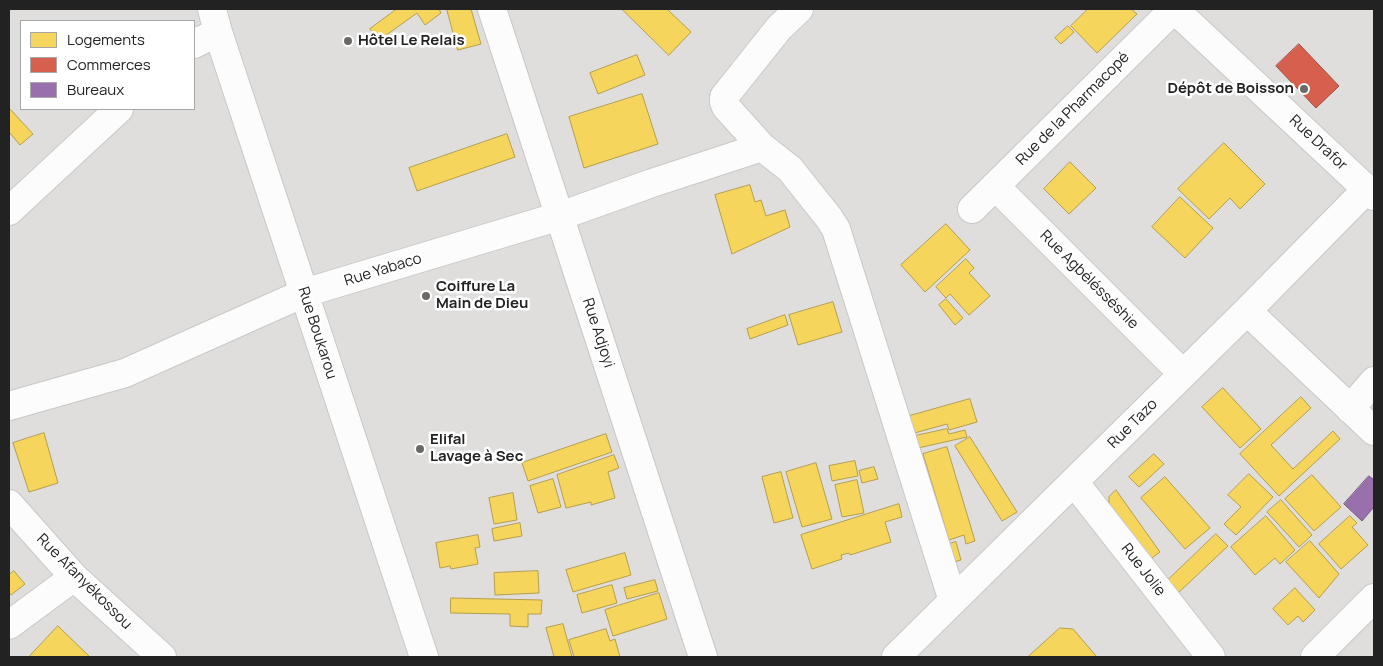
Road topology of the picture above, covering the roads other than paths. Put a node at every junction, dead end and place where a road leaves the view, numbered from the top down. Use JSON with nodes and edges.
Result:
{"nodes":[{"id":1,"x":492,"y":9,"type":"edge"},
{"id":2,"x":799,"y":9,"type":"edge"},
{"id":3,"x":1174,"y":9,"type":"edge"},
{"id":4,"x":208,"y":28,"type":"edge"},
{"id":5,"x":117,"y":110,"type":"edge"},
{"id":6,"x":762,"y":147,"type":"junction"},
{"id":7,"x":995,"y":186,"type":"junction"},
{"id":8,"x":1371,"y":192,"type":"edge"},
{"id":9,"x":972,"y":209,"type":"dead end"},
{"id":10,"x":9,"y":211,"type":"edge"},
{"id":11,"x":560,"y":216,"type":"junction"},
{"id":12,"x":304,"y":293,"type":"junction"},
{"id":13,"x":1248,"y":311,"type":"junction"},
{"id":14,"x":1183,"y":374,"type":"junction"},
{"id":15,"x":1374,"y":381,"type":"edge"},
{"id":16,"x":9,"y":406,"type":"edge"},
{"id":17,"x":1350,"y":409,"type":"junction"},
{"id":18,"x":1374,"y":432,"type":"edge"},
{"id":19,"x":1074,"y":482,"type":"junction"},
{"id":20,"x":9,"y":504,"type":"edge"},
{"id":21,"x":74,"y":577,"type":"junction"},
{"id":22,"x":1374,"y":598,"type":"edge"},
{"id":23,"x":953,"y":601,"type":"junction"},
{"id":24,"x":9,"y":625,"type":"edge"},
{"id":25,"x":162,"y":657,"type":"edge"},
{"id":26,"x":424,"y":657,"type":"edge"},
{"id":27,"x":704,"y":657,"type":"edge"},
{"id":28,"x":896,"y":657,"type":"edge"},
{"id":29,"x":1211,"y":657,"type":"edge"},
{"id":30,"x":1315,"y":657,"type":"edge"}],
"edges":[{"from":1,"to":11,"type":"street","name":"Rue Adjoyi"},
{"from":2,"to":6,"type":"street"},
{"from":3,"to":7,"type":"street","name":"Rue de la Pharmacopé"},
{"from":3,"to":8,"type":"street","name":"Rue Drafor"},
{"from":4,"to":12,"type":"street","name":"Rue Boukarou"},
{"from":5,"to":10,"type":"street"},
{"from":6,"to":11,"type":"street","name":"Rue Yabaco"},
{"from":6,"to":23,"type":"street"},
{"from":7,"to":9,"type":"street","name":"Rue de la Pharmacopé"},
{"from":7,"to":14,"type":"street","name":"Rue Agbélésséshie"},
{"from":8,"to":13,"type":"street","name":"Rue Tazo"},
{"from":11,"to":12,"type":"street","name":"Rue Yabaco"},
{"from":11,"to":27,"type":"street","name":"Rue Adjoyi"},
{"from":12,"to":16,"type":"street","name":"Rue Yabaco"},
{"from":12,"to":26,"type":"street","name":"Rue Boukarou"},
{"from":13,"to":14,"type":"street","name":"Rue Tazo"},
{"from":13,"to":17,"type":"street"},
{"from":14,"to":19,"type":"street","name":"Rue Tazo"},
{"from":15,"to":17,"type":"street"},
{"from":17,"to":18,"type":"street"},
{"from":19,"to":23,"type":"street","name":"Rue Tazo"},
{"from":19,"to":29,"type":"street","name":"Rue Jolie"},
{"from":20,"to":21,"type":"street","name":"Rue Afanyékossou"},
{"from":21,"to":24,"type":"street"},
{"from":21,"to":25,"type":"street","name":"Rue Afanyékossou"},
{"from":22,"to":30,"type":"street"},
{"from":23,"to":28,"type":"street","name":"Rue Tazo"}]}
